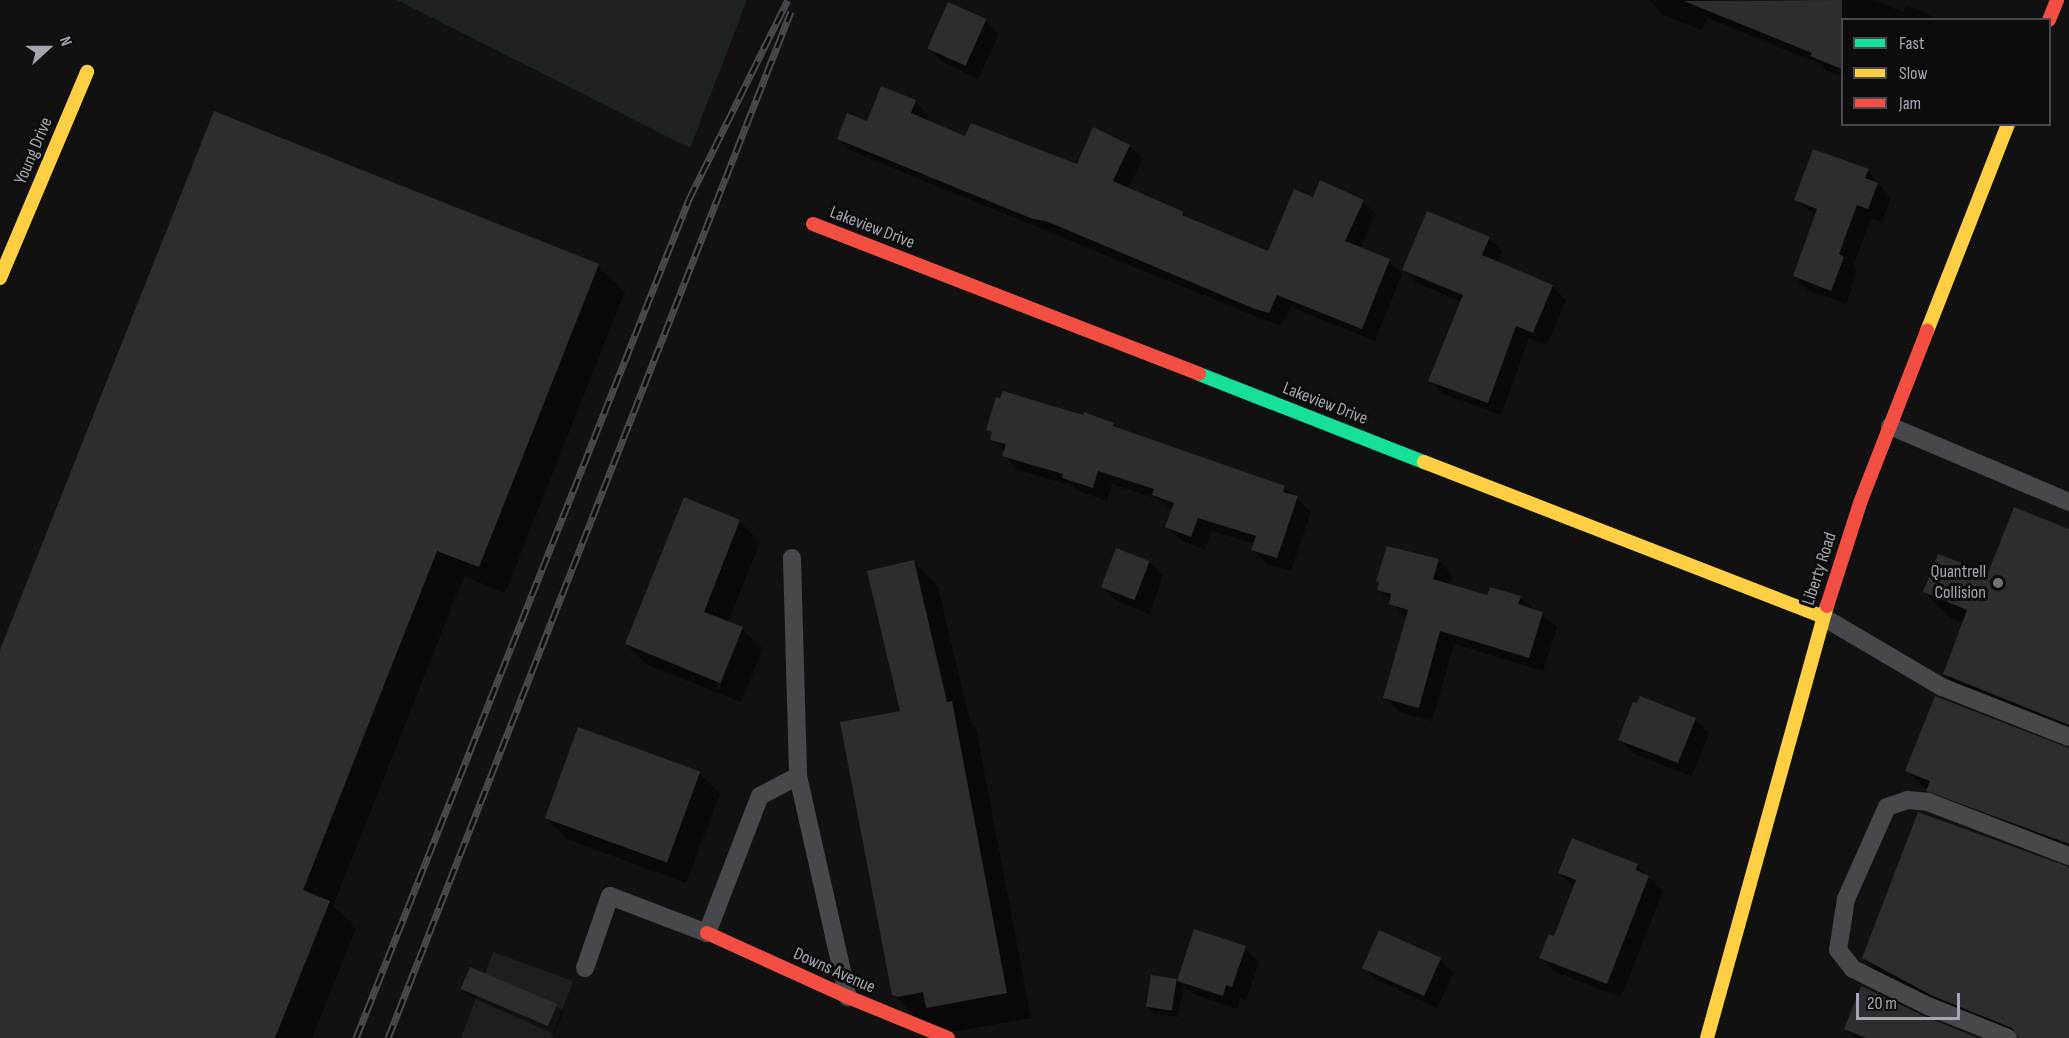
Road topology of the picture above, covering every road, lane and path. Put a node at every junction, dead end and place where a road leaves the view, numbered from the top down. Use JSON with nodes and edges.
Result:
{"nodes":[{"id":1,"x":2057,"y":0,"type":"edge"},
{"id":2,"x":2050,"y":18,"type":"edge"},
{"id":3,"x":87,"y":72,"type":"dead end"},
{"id":4,"x":2007,"y":126,"type":"edge"},
{"id":5,"x":813,"y":224,"type":"dead end"},
{"id":6,"x":0,"y":278,"type":"edge"},
{"id":7,"x":1890,"y":426,"type":"junction"},
{"id":8,"x":2069,"y":502,"type":"edge"},
{"id":9,"x":792,"y":558,"type":"dead end"},
{"id":10,"x":1823,"y":617,"type":"junction"},
{"id":11,"x":2069,"y":737,"type":"edge"},
{"id":12,"x":798,"y":776,"type":"junction"},
{"id":13,"x":2069,"y":856,"type":"edge"},
{"id":14,"x":707,"y":933,"type":"junction"},
{"id":15,"x":585,"y":968,"type":"dead end"},
{"id":16,"x":848,"y":997,"type":"junction"},
{"id":17,"x":948,"y":1038,"type":"edge"},
{"id":18,"x":1707,"y":1038,"type":"edge"},
{"id":19,"x":2008,"y":1038,"type":"edge"}],
"edges":[{"from":1,"to":2,"type":"street"},
{"from":3,"to":6,"type":"street","name":"Young Drive"},
{"from":4,"to":7,"type":"street","name":"Liberty Road"},
{"from":5,"to":10,"type":"street","name":"Lakeview Drive"},
{"from":7,"to":8,"type":"lane"},
{"from":7,"to":10,"type":"street","name":"Liberty Road"},
{"from":9,"to":12,"type":"lane"},
{"from":10,"to":11,"type":"lane"},
{"from":10,"to":18,"type":"street","name":"Liberty Road"},
{"from":12,"to":14,"type":"lane"},
{"from":12,"to":16,"type":"lane"},
{"from":13,"to":19,"type":"lane"},
{"from":14,"to":15,"type":"lane"},
{"from":14,"to":16,"type":"street","name":"Downs Avenue"},
{"from":16,"to":17,"type":"street","name":"Downs Avenue"}]}
